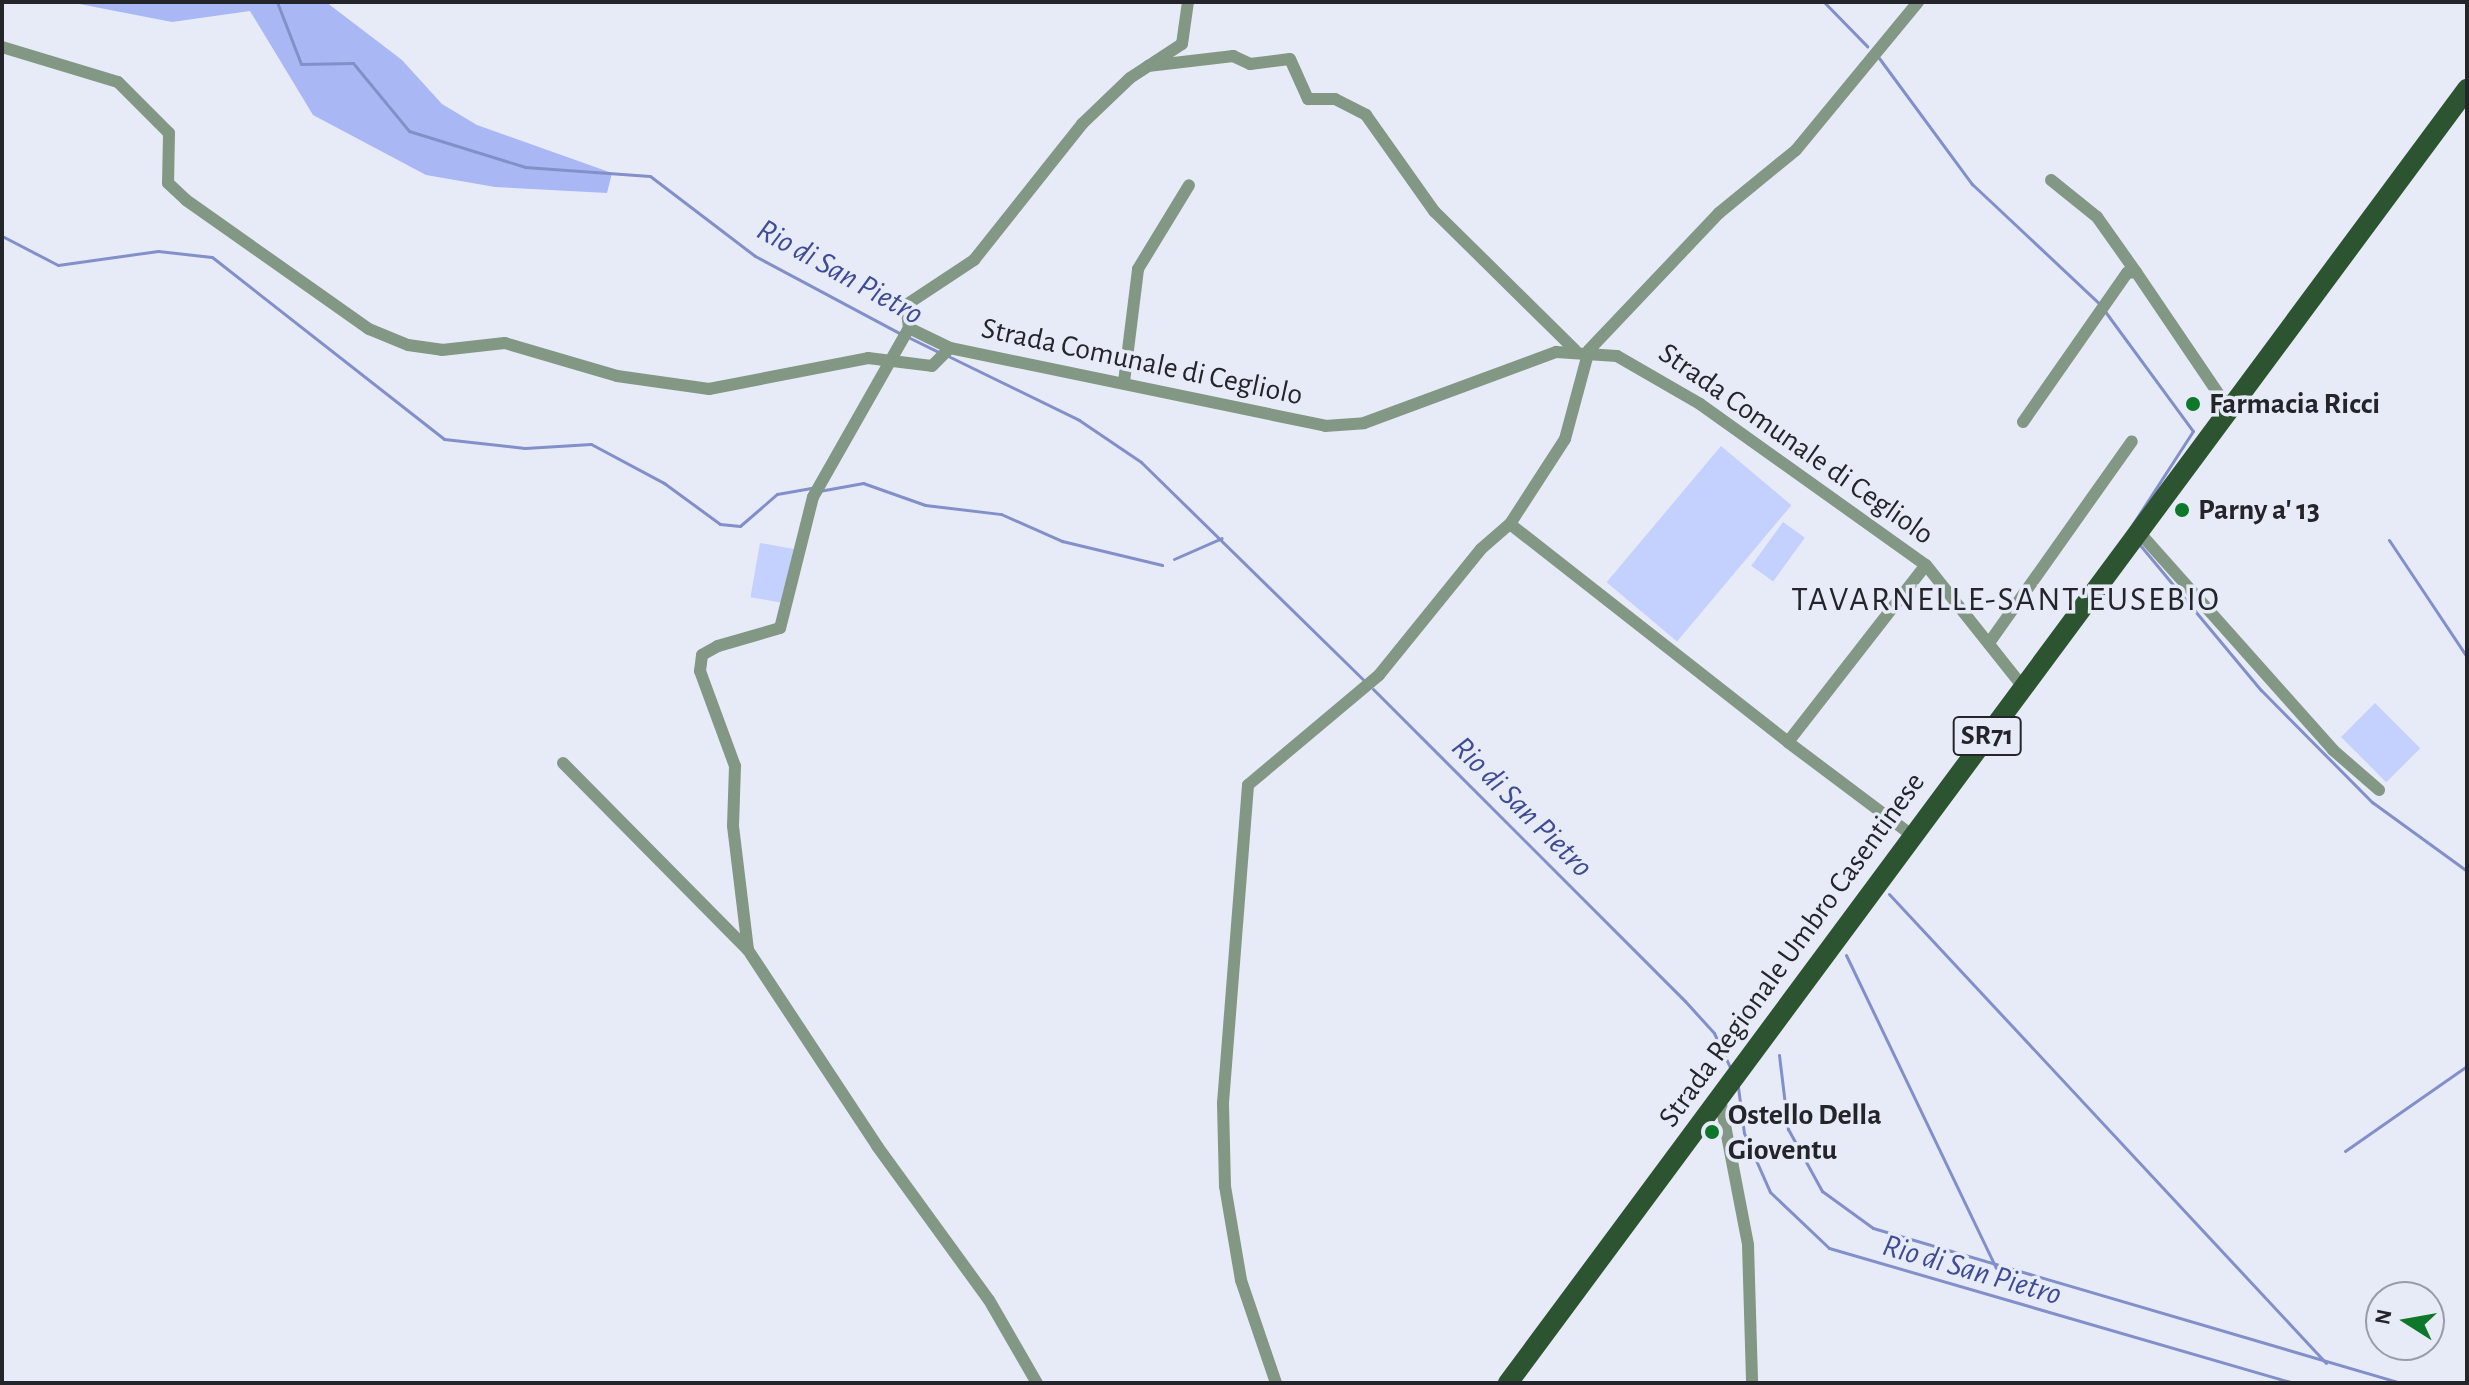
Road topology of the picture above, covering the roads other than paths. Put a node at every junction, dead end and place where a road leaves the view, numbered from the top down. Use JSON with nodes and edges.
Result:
{"nodes":[{"id":1,"x":1188,"y":2,"type":"edge"},
{"id":2,"x":1918,"y":2,"type":"edge"},
{"id":3,"x":2,"y":47,"type":"edge"},
{"id":4,"x":1148,"y":66,"type":"junction"},
{"id":5,"x":2467,"y":89,"type":"edge"},
{"id":6,"x":2051,"y":180,"type":"dead end"},
{"id":7,"x":1189,"y":185,"type":"dead end"},
{"id":8,"x":2136,"y":272,"type":"junction"},
{"id":9,"x":909,"y":328,"type":"junction"},
{"id":10,"x":950,"y":348,"type":"junction"},
{"id":11,"x":1575,"y":350,"type":"junction"},
{"id":12,"x":1589,"y":350,"type":"junction"},
{"id":13,"x":886,"y":359,"type":"junction"},
{"id":14,"x":1124,"y":382,"type":"junction"},
{"id":15,"x":2230,"y":411,"type":"junction"},
{"id":16,"x":2023,"y":422,"type":"dead end"},
{"id":17,"x":2132,"y":441,"type":"dead end"},
{"id":18,"x":1510,"y":524,"type":"junction"},
{"id":19,"x":2139,"y":532,"type":"junction"},
{"id":20,"x":1926,"y":565,"type":"junction"},
{"id":21,"x":1989,"y":643,"type":"junction"},
{"id":22,"x":2024,"y":688,"type":"junction"},
{"id":23,"x":1788,"y":742,"type":"junction"},
{"id":24,"x":563,"y":763,"type":"dead end"},
{"id":25,"x":2379,"y":790,"type":"dead end"},
{"id":26,"x":1913,"y":836,"type":"junction"},
{"id":27,"x":748,"y":950,"type":"junction"},
{"id":28,"x":1720,"y":1099,"type":"junction"},
{"id":29,"x":1037,"y":1383,"type":"edge"},
{"id":30,"x":1276,"y":1383,"type":"edge"},
{"id":31,"x":1508,"y":1383,"type":"edge"},
{"id":32,"x":1752,"y":1383,"type":"edge"}],
"edges":[{"from":1,"to":4,"type":"street"},
{"from":2,"to":12,"type":"street"},
{"from":3,"to":13,"type":"street"},
{"from":4,"to":9,"type":"street"},
{"from":4,"to":11,"type":"street"},
{"from":5,"to":15,"type":"main road","name":"Strada Regionale Umbro Casentinese","number":"SR71"},
{"from":6,"to":8,"type":"street"},
{"from":7,"to":14,"type":"street"},
{"from":8,"to":15,"type":"street"},
{"from":8,"to":16,"type":"street"},
{"from":9,"to":10,"type":"street"},
{"from":9,"to":13,"type":"street"},
{"from":10,"to":13,"type":"street","name":"Strada Comunale di Cegliolo"},
{"from":10,"to":14,"type":"street","name":"Strada Comunale di Cegliolo"},
{"from":11,"to":12,"type":"street","name":"Strada Comunale di Cegliolo"},
{"from":11,"to":14,"type":"street","name":"Strada Comunale di Cegliolo"},
{"from":12,"to":18,"type":"street"},
{"from":12,"to":20,"type":"street","name":"Strada Comunale di Cegliolo"},
{"from":13,"to":27,"type":"street"},
{"from":15,"to":19,"type":"main road","name":"Strada Regionale Umbro Casentinese","number":"SR71"},
{"from":17,"to":21,"type":"street"},
{"from":18,"to":23,"type":"street"},
{"from":18,"to":30,"type":"street"},
{"from":19,"to":22,"type":"main road","name":"Strada Regionale Umbro Casentinese","number":"SR71"},
{"from":19,"to":25,"type":"street"},
{"from":20,"to":21,"type":"street","name":"Strada Comunale di Cegliolo"},
{"from":20,"to":23,"type":"street"},
{"from":21,"to":22,"type":"street","name":"Strada Comunale di Cegliolo"},
{"from":22,"to":26,"type":"main road","name":"Strada Regionale Umbro Casentinese","number":"SR71"},
{"from":23,"to":26,"type":"street"},
{"from":24,"to":27,"type":"street"},
{"from":26,"to":28,"type":"main road","name":"Strada Regionale Umbro Casentinese","number":"SR71"},
{"from":27,"to":29,"type":"street"},
{"from":28,"to":31,"type":"main road","name":"Strada Regionale Umbro Casentinese","number":"SR71"},
{"from":28,"to":32,"type":"street"}]}
